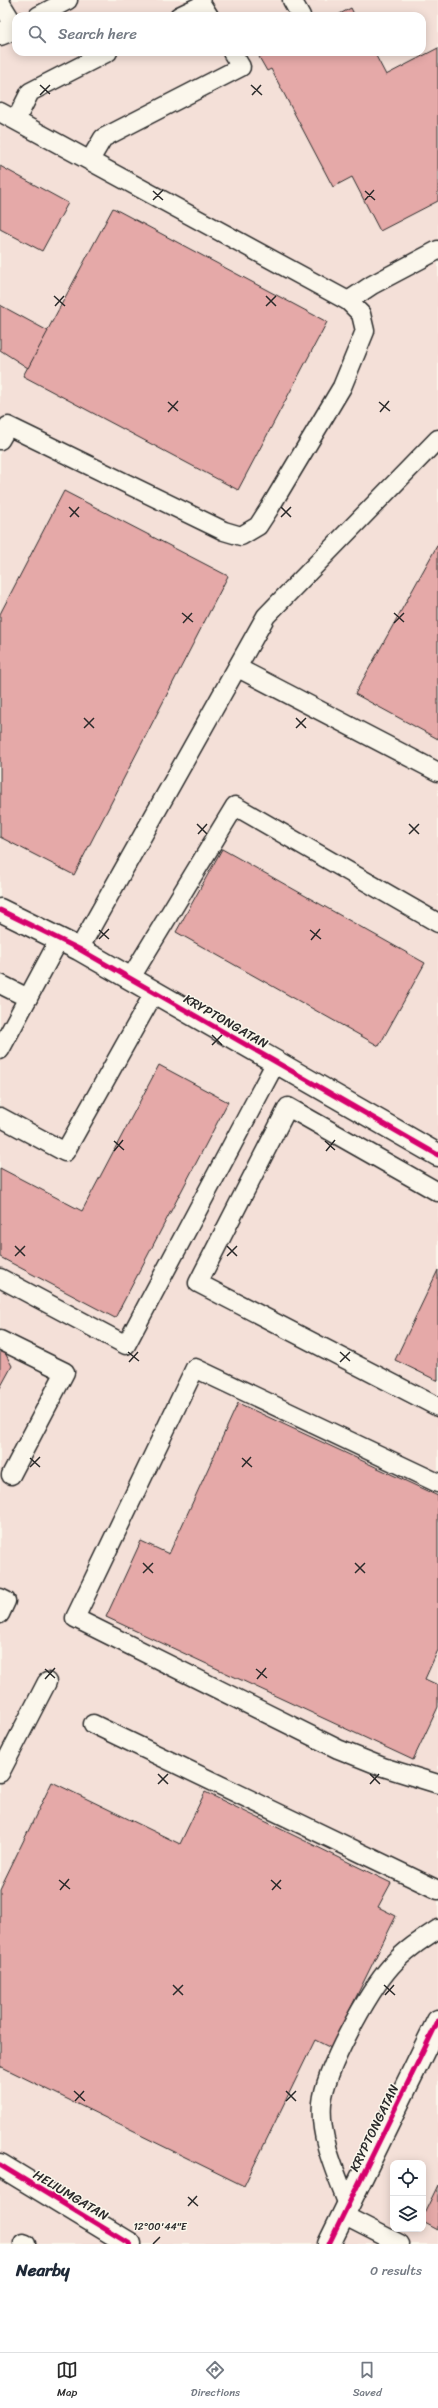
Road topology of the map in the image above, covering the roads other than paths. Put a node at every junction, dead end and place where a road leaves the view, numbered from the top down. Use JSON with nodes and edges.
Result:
{"nodes":[{"id":1,"x":68,"y":0,"type":"edge"},
{"id":2,"x":292,"y":0,"type":"edge"},
{"id":3,"x":0,"y":2,"type":"edge"},
{"id":4,"x":207,"y":7,"type":"edge"},
{"id":5,"x":46,"y":12,"type":"edge"},
{"id":6,"x":191,"y":12,"type":"edge"},
{"id":7,"x":299,"y":12,"type":"edge"},
{"id":8,"x":10,"y":30,"type":"edge"},
{"id":9,"x":100,"y":56,"type":"edge"},
{"id":10,"x":234,"y":56,"type":"edge"},
{"id":11,"x":0,"y":112,"type":"edge"},
{"id":12,"x":16,"y":120,"type":"junction"},
{"id":13,"x":90,"y":160,"type":"junction"},
{"id":14,"x":438,"y":250,"type":"edge"},
{"id":15,"x":348,"y":301,"type":"junction"},
{"id":16,"x":438,"y":439,"type":"edge"},
{"id":17,"x":0,"y":440,"type":"edge"},
{"id":18,"x":238,"y":668,"type":"junction"},
{"id":19,"x":438,"y":772,"type":"edge"},
{"id":20,"x":0,"y":910,"type":"edge"},
{"id":21,"x":438,"y":923,"type":"edge"},
{"id":22,"x":59,"y":940,"type":"junction"},
{"id":23,"x":79,"y":949,"type":"junction"},
{"id":24,"x":130,"y":979,"type":"junction"},
{"id":25,"x":0,"y":984,"type":"edge"},
{"id":26,"x":154,"y":993,"type":"junction"},
{"id":27,"x":28,"y":998,"type":"junction"},
{"id":28,"x":0,"y":1050,"type":"edge"},
{"id":29,"x":276,"y":1062,"type":"junction"},
{"id":30,"x":0,"y":1117,"type":"edge"},
{"id":31,"x":438,"y":1156,"type":"edge"},
{"id":32,"x":438,"y":1192,"type":"edge"},
{"id":33,"x":0,"y":1278,"type":"edge"},
{"id":34,"x":0,"y":1340,"type":"edge"},
{"id":35,"x":438,"y":1407,"type":"edge"},
{"id":36,"x":12,"y":1475,"type":"dead end"},
{"id":37,"x":438,"y":1483,"type":"edge"},
{"id":38,"x":0,"y":1598,"type":"edge"},
{"id":39,"x":0,"y":1614,"type":"edge"},
{"id":40,"x":47,"y":1682,"type":"dead end"},
{"id":41,"x":93,"y":1724,"type":"dead end"},
{"id":42,"x":0,"y":1773,"type":"edge"},
{"id":43,"x":438,"y":1784,"type":"edge"},
{"id":44,"x":438,"y":1890,"type":"edge"},
{"id":45,"x":438,"y":1929,"type":"edge"},
{"id":46,"x":438,"y":2021,"type":"edge"},
{"id":47,"x":0,"y":2165,"type":"edge"},
{"id":48,"x":346,"y":2210,"type":"junction"},
{"id":49,"x":130,"y":2244,"type":"edge"},
{"id":50,"x":329,"y":2244,"type":"edge"},
{"id":51,"x":400,"y":2244,"type":"edge"}],
"edges":[{"from":1,"to":5,"type":"lane"},
{"from":2,"to":7,"type":"lane"},
{"from":3,"to":8,"type":"lane"},
{"from":4,"to":6,"type":"lane"},
{"from":9,"to":12,"type":"lane"},
{"from":10,"to":13,"type":"lane"},
{"from":11,"to":12,"type":"lane"},
{"from":12,"to":13,"type":"lane"},
{"from":13,"to":15,"type":"lane"},
{"from":14,"to":15,"type":"lane"},
{"from":15,"to":17,"type":"lane"},
{"from":16,"to":18,"type":"lane"},
{"from":18,"to":19,"type":"lane"},
{"from":18,"to":23,"type":"lane"},
{"from":20,"to":22,"type":"street","name":"KRYPTONGATAN"},
{"from":21,"to":24,"type":"lane"},
{"from":22,"to":23,"type":"street","name":"KRYPTONGATAN"},
{"from":22,"to":27,"type":"lane"},
{"from":23,"to":24,"type":"street","name":"KRYPTONGATAN"},
{"from":24,"to":26,"type":"street","name":"KRYPTONGATAN"},
{"from":25,"to":27,"type":"lane"},
{"from":26,"to":29,"type":"street","name":"KRYPTONGATAN"},
{"from":26,"to":30,"type":"lane"},
{"from":27,"to":28,"type":"lane"},
{"from":29,"to":31,"type":"street","name":"KRYPTONGATAN"},
{"from":29,"to":33,"type":"lane"},
{"from":32,"to":35,"type":"lane"},
{"from":34,"to":36,"type":"lane"},
{"from":37,"to":43,"type":"lane"},
{"from":38,"to":39,"type":"lane"},
{"from":40,"to":42,"type":"lane"},
{"from":41,"to":44,"type":"lane"},
{"from":45,"to":48,"type":"lane"},
{"from":46,"to":48,"type":"street","name":"KRYPTONGATAN"},
{"from":47,"to":49,"type":"street","name":"HELIUMGATAN"},
{"from":48,"to":50,"type":"street","name":"KRYPTONGATAN"},
{"from":48,"to":51,"type":"lane"}]}
